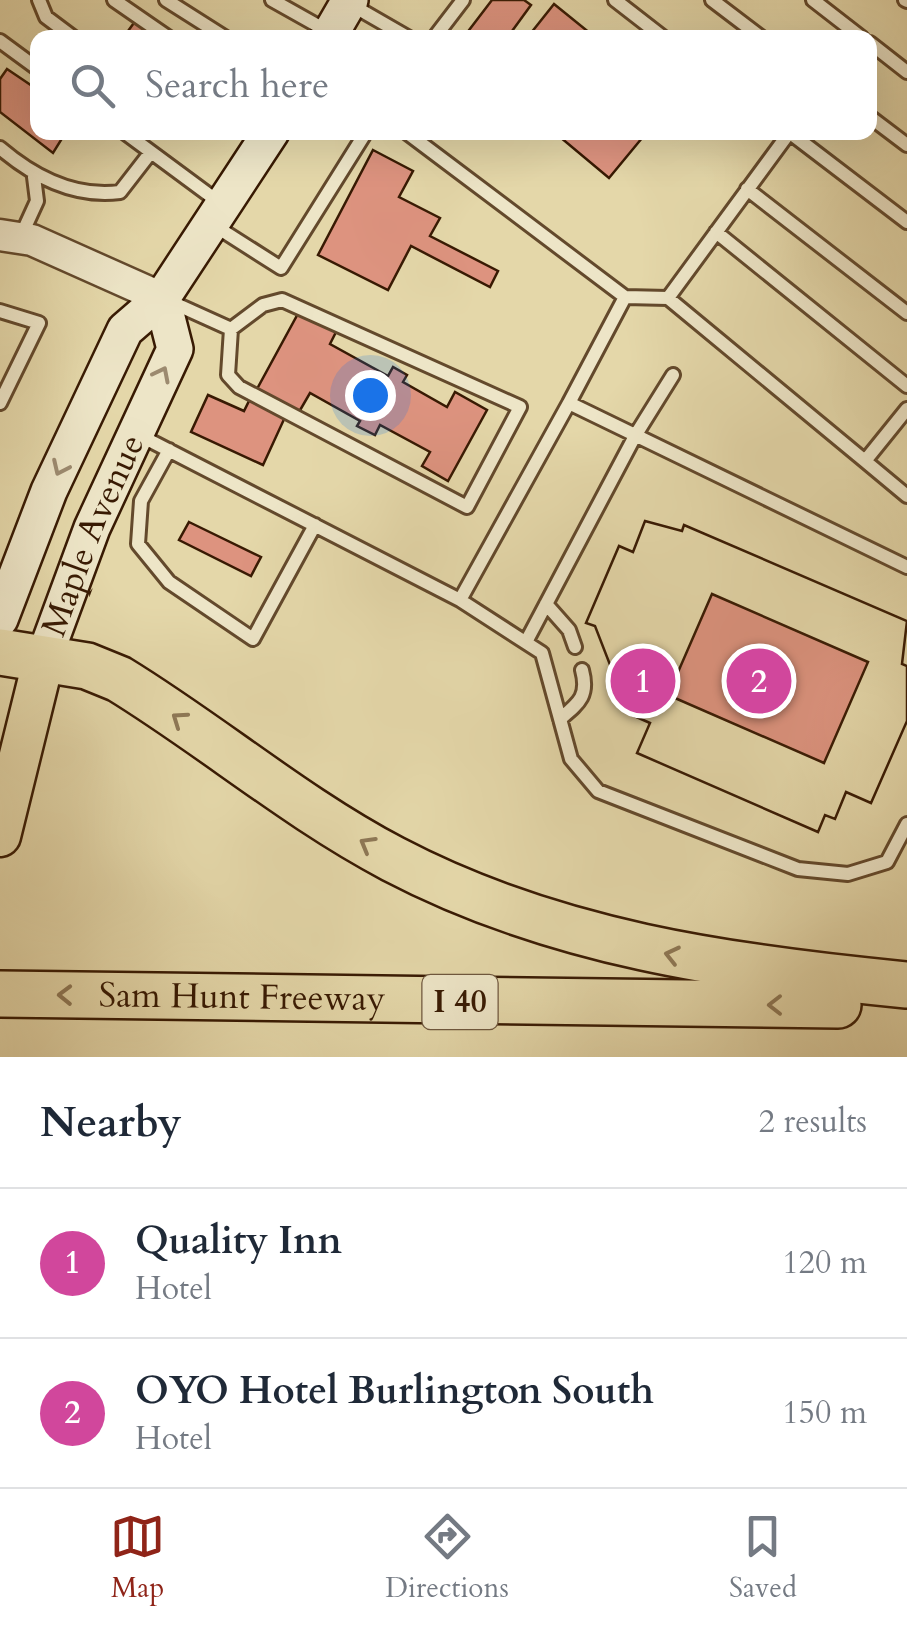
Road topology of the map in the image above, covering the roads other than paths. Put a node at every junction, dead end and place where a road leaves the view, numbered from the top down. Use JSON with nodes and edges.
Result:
{"nodes":[{"id":1,"x":39,"y":0,"type":"edge"},
{"id":2,"x":114,"y":0,"type":"edge"},
{"id":3,"x":166,"y":0,"type":"edge"},
{"id":4,"x":272,"y":0,"type":"edge"},
{"id":5,"x":464,"y":0,"type":"edge"},
{"id":6,"x":615,"y":0,"type":"edge"},
{"id":7,"x":712,"y":0,"type":"edge"},
{"id":8,"x":813,"y":0,"type":"edge"},
{"id":9,"x":349,"y":1,"type":"edge"},
{"id":10,"x":63,"y":30,"type":"edge"},
{"id":11,"x":157,"y":30,"type":"edge"},
{"id":12,"x":213,"y":30,"type":"edge"},
{"id":13,"x":320,"y":30,"type":"edge"},
{"id":14,"x":333,"y":30,"type":"edge"},
{"id":15,"x":396,"y":30,"type":"edge"},
{"id":16,"x":440,"y":30,"type":"edge"},
{"id":17,"x":654,"y":30,"type":"edge"},
{"id":18,"x":751,"y":30,"type":"edge"},
{"id":19,"x":852,"y":30,"type":"edge"},
{"id":20,"x":0,"y":41,"type":"edge"},
{"id":21,"x":877,"y":48,"type":"edge"},
{"id":22,"x":30,"y":63,"type":"edge"},
{"id":23,"x":907,"y":72,"type":"edge"},
{"id":24,"x":877,"y":123,"type":"edge"},
{"id":25,"x":135,"y":140,"type":"edge"},
{"id":26,"x":260,"y":140,"type":"edge"},
{"id":27,"x":361,"y":140,"type":"edge"},
{"id":28,"x":417,"y":140,"type":"edge"},
{"id":29,"x":783,"y":140,"type":"edge"},
{"id":30,"x":799,"y":140,"type":"edge"},
{"id":31,"x":907,"y":146,"type":"edge"},
{"id":32,"x":0,"y":148,"type":"edge"},
{"id":33,"x":151,"y":152,"type":"junction"},
{"id":34,"x":34,"y":177,"type":"junction"},
{"id":35,"x":748,"y":189,"type":"junction"},
{"id":36,"x":216,"y":214,"type":"junction"},
{"id":37,"x":907,"y":222,"type":"edge"},
{"id":38,"x":716,"y":232,"type":"junction"},
{"id":39,"x":10,"y":236,"type":"edge"},
{"id":40,"x":625,"y":297,"type":"junction"},
{"id":41,"x":162,"y":298,"type":"junction"},
{"id":42,"x":668,"y":298,"type":"junction"},
{"id":43,"x":0,"y":311,"type":"edge"},
{"id":44,"x":907,"y":314,"type":"edge"},
{"id":45,"x":232,"y":329,"type":"junction"},
{"id":46,"x":673,"y":375,"type":"dead end"},
{"id":47,"x":907,"y":386,"type":"edge"},
{"id":48,"x":569,"y":403,"type":"junction"},
{"id":49,"x":0,"y":404,"type":"edge"},
{"id":50,"x":907,"y":409,"type":"edge"},
{"id":51,"x":134,"y":432,"type":"junction"},
{"id":52,"x":635,"y":436,"type":"junction"},
{"id":53,"x":170,"y":450,"type":"junction"},
{"id":54,"x":866,"y":461,"type":"junction"},
{"id":55,"x":907,"y":496,"type":"edge"},
{"id":56,"x":315,"y":526,"type":"junction"},
{"id":57,"x":907,"y":567,"type":"edge"},
{"id":58,"x":460,"y":600,"type":"junction"},
{"id":59,"x":546,"y":604,"type":"junction"},
{"id":60,"x":0,"y":619,"type":"edge"},
{"id":61,"x":526,"y":642,"type":"junction"},
{"id":62,"x":575,"y":647,"type":"dead end"},
{"id":63,"x":0,"y":652,"type":"edge"},
{"id":64,"x":44,"y":658,"type":"junction"},
{"id":65,"x":582,"y":670,"type":"dead end"},
{"id":66,"x":560,"y":720,"type":"junction"},
{"id":67,"x":907,"y":824,"type":"edge"},
{"id":68,"x":0,"y":836,"type":"edge"},
{"id":69,"x":907,"y":985,"type":"edge"},
{"id":70,"x":7,"y":994,"type":"edge"},
{"id":71,"x":907,"y":1006,"type":"edge"}],
"edges":[{"from":1,"to":10,"type":"lane"},
{"from":2,"to":11,"type":"lane"},
{"from":3,"to":12,"type":"lane"},
{"from":4,"to":13,"type":"lane"},
{"from":5,"to":16,"type":"lane"},
{"from":6,"to":17,"type":"lane"},
{"from":7,"to":18,"type":"lane"},
{"from":8,"to":19,"type":"lane"},
{"from":9,"to":14,"type":"main road"},
{"from":9,"to":15,"type":"lane"},
{"from":20,"to":22,"type":"lane"},
{"from":21,"to":23,"type":"lane"},
{"from":24,"to":31,"type":"lane"},
{"from":25,"to":33,"type":"lane"},
{"from":26,"to":36,"type":"main road","name":"Maple Avenue"},
{"from":27,"to":36,"type":"lane"},
{"from":28,"to":40,"type":"lane"},
{"from":29,"to":35,"type":"lane"},
{"from":30,"to":37,"type":"lane"},
{"from":32,"to":34,"type":"lane"},
{"from":33,"to":34,"type":"lane"},
{"from":33,"to":36,"type":"lane"},
{"from":34,"to":39,"type":"lane"},
{"from":35,"to":38,"type":"lane"},
{"from":35,"to":44,"type":"lane"},
{"from":36,"to":41,"type":"main road","name":"Maple Avenue"},
{"from":38,"to":42,"type":"lane"},
{"from":38,"to":47,"type":"lane"},
{"from":39,"to":41,"type":"street"},
{"from":40,"to":42,"type":"lane"},
{"from":40,"to":48,"type":"lane"},
{"from":41,"to":45,"type":"lane"},
{"from":51,"to":41,"type":"main road","name":"Maple Avenue","one_way":true},
{"from":41,"to":60,"type":"main road","name":"Maple Avenue","one_way":true},
{"from":42,"to":54,"type":"lane"},
{"from":43,"to":49,"type":"lane"},
{"from":45,"to":45,"type":"lane"},
{"from":46,"to":52,"type":"lane"},
{"from":48,"to":52,"type":"lane"},
{"from":48,"to":58,"type":"lane"},
{"from":50,"to":54,"type":"lane"},
{"from":51,"to":53,"type":"lane"},
{"from":51,"to":64,"type":"main road","name":"Maple Avenue"},
{"from":52,"to":57,"type":"lane"},
{"from":52,"to":59,"type":"lane"},
{"from":53,"to":56,"type":"lane"},
{"from":53,"to":56,"type":"lane"},
{"from":54,"to":55,"type":"lane"},
{"from":56,"to":58,"type":"lane"},
{"from":58,"to":61,"type":"lane"},
{"from":59,"to":61,"type":"lane"},
{"from":59,"to":62,"type":"lane"},
{"from":61,"to":66,"type":"lane"},
{"from":63,"to":64,"type":"highway"},
{"from":64,"to":68,"type":"main road","name":"Maple Avenue"},
{"from":69,"to":64,"type":"highway","one_way":true},
{"from":65,"to":66,"type":"lane"},
{"from":66,"to":67,"type":"lane"},
{"from":71,"to":70,"type":"highway","name":"Sam Hunt Freeway","number":"I 40","one_way":true}]}
